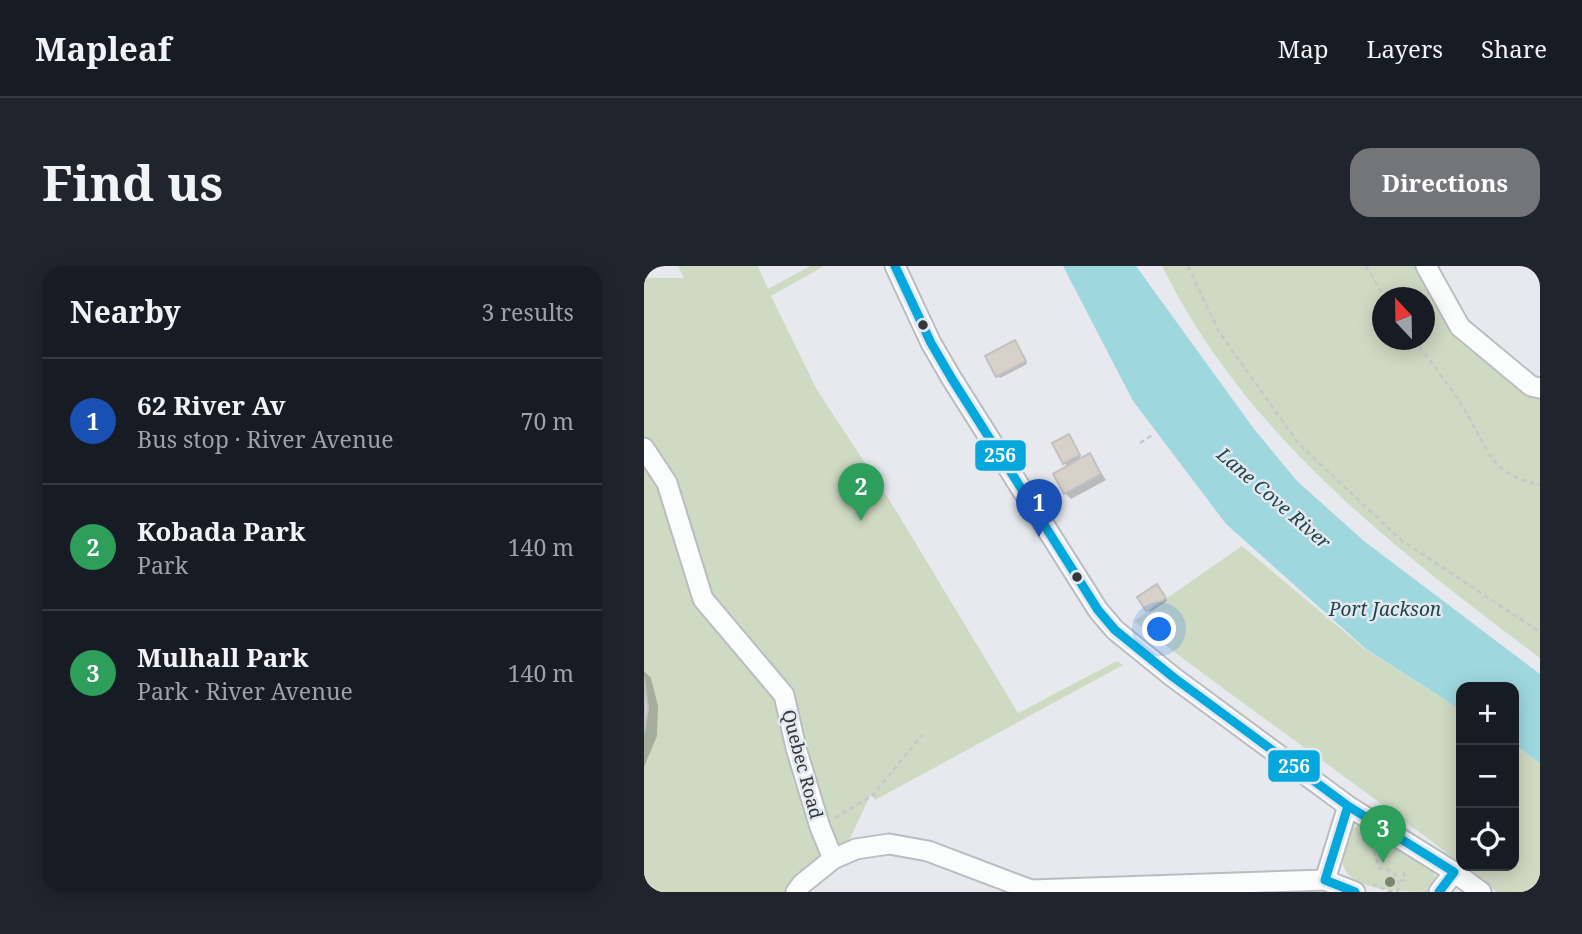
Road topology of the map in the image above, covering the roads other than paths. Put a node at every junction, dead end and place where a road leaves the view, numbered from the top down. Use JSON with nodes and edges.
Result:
{"nodes":[{"id":1,"x":895,"y":266,"type":"edge"},
{"id":2,"x":1426,"y":266,"type":"edge"},
{"id":3,"x":1540,"y":388,"type":"edge"},
{"id":4,"x":644,"y":448,"type":"edge"},
{"id":5,"x":1348,"y":806,"type":"junction"},
{"id":6,"x":833,"y":859,"type":"junction"},
{"id":7,"x":1454,"y":872,"type":"junction"},
{"id":8,"x":1325,"y":880,"type":"junction"},
{"id":9,"x":1011,"y":888,"type":"edge"},
{"id":10,"x":796,"y":892,"type":"edge"},
{"id":11,"x":1354,"y":892,"type":"edge"},
{"id":12,"x":1438,"y":892,"type":"edge"},
{"id":13,"x":1481,"y":892,"type":"edge"}],
"edges":[{"from":1,"to":5,"type":"street"},
{"from":2,"to":3,"type":"street"},
{"from":4,"to":6,"type":"street","name":"Quebec Road"},
{"from":5,"to":7,"type":"street"},
{"from":5,"to":8,"type":"street"},
{"from":6,"to":9,"type":"street"},
{"from":6,"to":10,"type":"street"},
{"from":7,"to":12,"type":"street"},
{"from":7,"to":13,"type":"street"},
{"from":8,"to":9,"type":"street"},
{"from":8,"to":11,"type":"street"}]}
